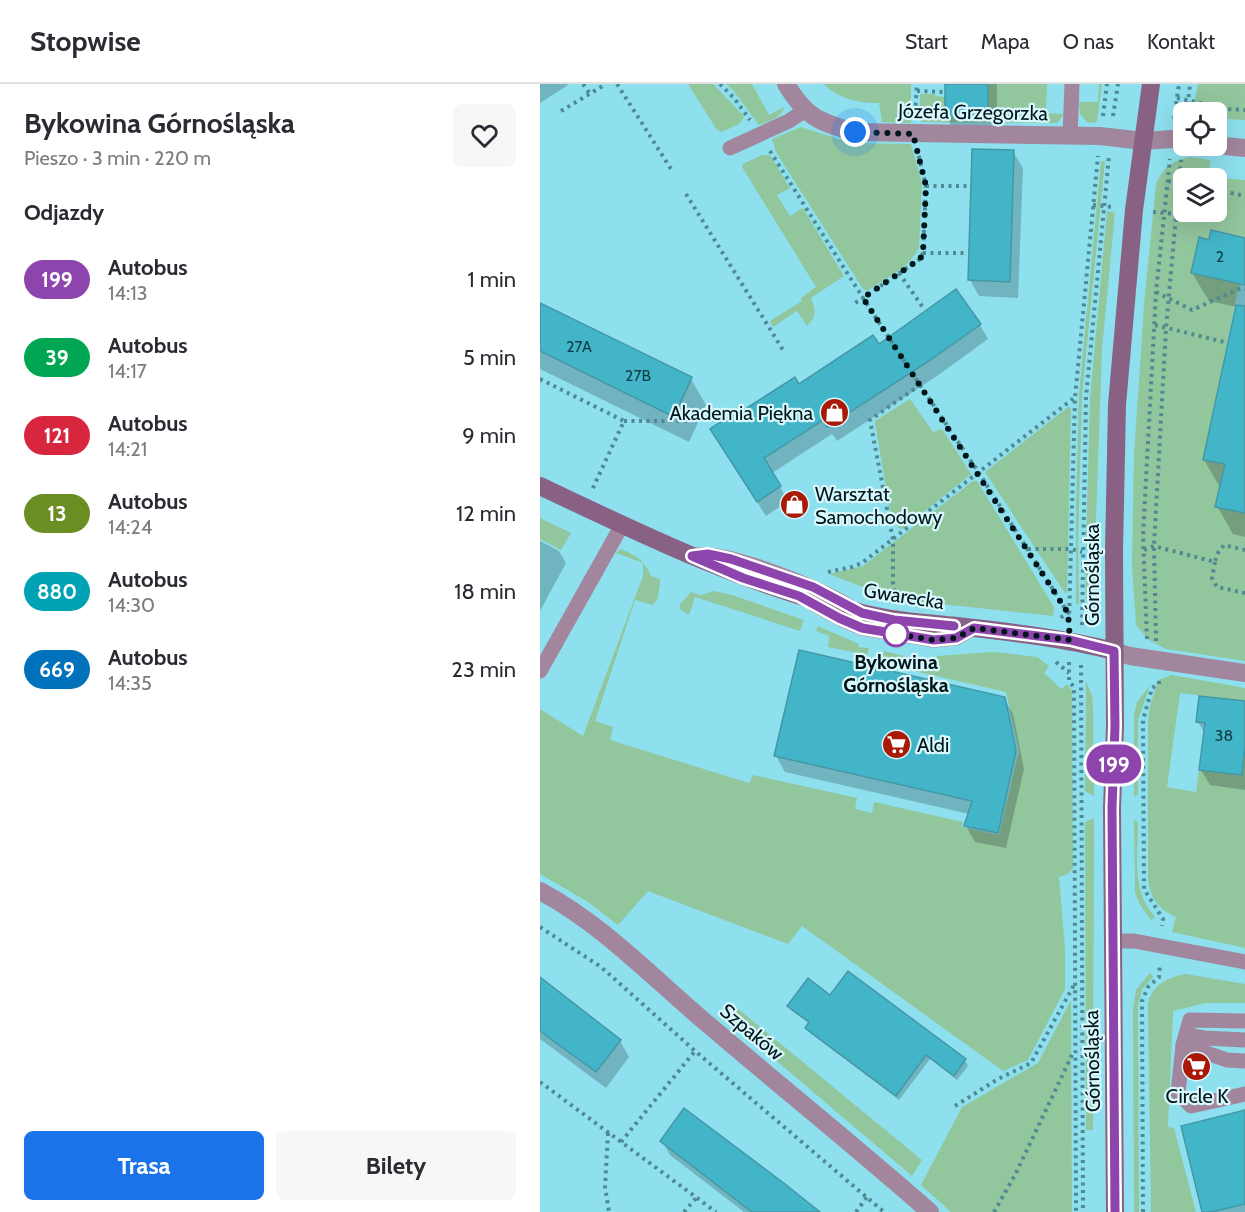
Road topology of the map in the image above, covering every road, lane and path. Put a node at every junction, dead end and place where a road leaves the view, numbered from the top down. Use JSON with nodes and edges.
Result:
{"nodes":[{"id":1,"x":583,"y":84,"type":"edge"},
{"id":2,"x":606,"y":84,"type":"edge"},
{"id":3,"x":617,"y":84,"type":"edge"},
{"id":4,"x":720,"y":84,"type":"edge"},
{"id":5,"x":786,"y":84,"type":"edge"},
{"id":6,"x":1072,"y":84,"type":"edge"},
{"id":7,"x":1107,"y":84,"type":"edge"},
{"id":8,"x":1118,"y":84,"type":"edge"},
{"id":9,"x":1151,"y":84,"type":"edge"},
{"id":10,"x":1190,"y":84,"type":"edge"},
{"id":11,"x":917,"y":91,"type":"dead end"},
{"id":12,"x":945,"y":92,"type":"dead end"},
{"id":13,"x":590,"y":94,"type":"junction"},
{"id":14,"x":1177,"y":98,"type":"dead end"},
{"id":15,"x":1188,"y":101,"type":"junction"},
{"id":16,"x":1245,"y":110,"type":"edge"},
{"id":17,"x":561,"y":111,"type":"dead end"},
{"id":18,"x":804,"y":111,"type":"junction"},
{"id":19,"x":759,"y":133,"type":"junction"},
{"id":20,"x":913,"y":134,"type":"junction"},
{"id":21,"x":1070,"y":136,"type":"junction"},
{"id":22,"x":1105,"y":136,"type":"junction"},
{"id":23,"x":1143,"y":141,"type":"junction"},
{"id":24,"x":1173,"y":145,"type":"edge"},
{"id":25,"x":1227,"y":146,"type":"edge"},
{"id":26,"x":730,"y":148,"type":"dead end"},
{"id":27,"x":1245,"y":148,"type":"edge"},
{"id":28,"x":670,"y":169,"type":"dead end"},
{"id":29,"x":1168,"y":181,"type":"dead end"},
{"id":30,"x":1173,"y":182,"type":"edge"},
{"id":31,"x":926,"y":186,"type":"junction"},
{"id":32,"x":970,"y":186,"type":"dead end"},
{"id":33,"x":1227,"y":192,"type":"edge"},
{"id":34,"x":686,"y":194,"type":"dead end"},
{"id":35,"x":1245,"y":196,"type":"edge"},
{"id":36,"x":1093,"y":205,"type":"junction"},
{"id":37,"x":1104,"y":206,"type":"junction"},
{"id":38,"x":1163,"y":213,"type":"dead end"},
{"id":39,"x":1177,"y":222,"type":"edge"},
{"id":40,"x":923,"y":253,"type":"junction"},
{"id":41,"x":966,"y":253,"type":"dead end"},
{"id":42,"x":899,"y":273,"type":"junction"},
{"id":43,"x":1245,"y":289,"type":"edge"},
{"id":44,"x":1156,"y":292,"type":"junction"},
{"id":45,"x":863,"y":298,"type":"junction"},
{"id":46,"x":1169,"y":298,"type":"junction"},
{"id":47,"x":852,"y":305,"type":"dead end"},
{"id":48,"x":924,"y":309,"type":"dead end"},
{"id":49,"x":1155,"y":325,"type":"junction"},
{"id":50,"x":1166,"y":328,"type":"junction"},
{"id":51,"x":1228,"y":343,"type":"dead end"},
{"id":52,"x":783,"y":350,"type":"dead end"},
{"id":53,"x":540,"y":380,"type":"edge"},
{"id":54,"x":920,"y":385,"type":"junction"},
{"id":55,"x":1075,"y":398,"type":"junction"},
{"id":56,"x":624,"y":421,"type":"junction"},
{"id":57,"x":687,"y":421,"type":"dead end"},
{"id":58,"x":979,"y":473,"type":"junction"},
{"id":59,"x":540,"y":486,"type":"edge"},
{"id":60,"x":590,"y":493,"type":"dead end"},
{"id":61,"x":622,"y":525,"type":"junction"},
{"id":62,"x":892,"y":540,"type":"junction"},
{"id":63,"x":1154,"y":546,"type":"junction"},
{"id":64,"x":1027,"y":549,"type":"junction"},
{"id":65,"x":1071,"y":549,"type":"junction"},
{"id":66,"x":1144,"y":550,"type":"junction"},
{"id":67,"x":1245,"y":550,"type":"edge"},
{"id":68,"x":1082,"y":552,"type":"junction"},
{"id":69,"x":692,"y":556,"type":"junction"},
{"id":70,"x":1215,"y":562,"type":"junction"},
{"id":71,"x":826,"y":572,"type":"dead end"},
{"id":72,"x":1245,"y":593,"type":"edge"},
{"id":73,"x":799,"y":596,"type":"junction"},
{"id":74,"x":897,"y":603,"type":"dead end"},
{"id":75,"x":862,"y":613,"type":"junction"},
{"id":76,"x":1068,"y":613,"type":"junction"},
{"id":77,"x":974,"y":628,"type":"junction"},
{"id":78,"x":1156,"y":635,"type":"dead end"},
{"id":79,"x":1076,"y":642,"type":"junction"},
{"id":80,"x":1114,"y":651,"type":"junction"},
{"id":81,"x":1148,"y":659,"type":"junction"},
{"id":82,"x":540,"y":671,"type":"edge"},
{"id":83,"x":1245,"y":673,"type":"edge"},
{"id":84,"x":540,"y":891,"type":"edge"},
{"id":85,"x":540,"y":927,"type":"edge"},
{"id":86,"x":1113,"y":941,"type":"junction"},
{"id":87,"x":1160,"y":946,"type":"junction"},
{"id":88,"x":1245,"y":962,"type":"edge"},
{"id":89,"x":1075,"y":984,"type":"junction"},
{"id":90,"x":1245,"y":1021,"type":"edge"},
{"id":91,"x":1185,"y":1040,"type":"junction"},
{"id":92,"x":1245,"y":1040,"type":"edge"},
{"id":93,"x":1074,"y":1049,"type":"junction"},
{"id":94,"x":695,"y":1051,"type":"junction"},
{"id":95,"x":1245,"y":1061,"type":"edge"},
{"id":96,"x":540,"y":1082,"type":"edge"},
{"id":97,"x":1245,"y":1094,"type":"edge"},
{"id":98,"x":955,"y":1106,"type":"dead end"},
{"id":99,"x":608,"y":1133,"type":"junction"},
{"id":100,"x":621,"y":1142,"type":"junction"},
{"id":101,"x":867,"y":1197,"type":"junction"},
{"id":102,"x":696,"y":1198,"type":"junction"},
{"id":103,"x":609,"y":1212,"type":"edge"},
{"id":104,"x":684,"y":1212,"type":"edge"},
{"id":105,"x":716,"y":1212,"type":"edge"},
{"id":106,"x":856,"y":1212,"type":"edge"},
{"id":107,"x":884,"y":1212,"type":"edge"},
{"id":108,"x":930,"y":1212,"type":"edge"},
{"id":109,"x":994,"y":1212,"type":"edge"},
{"id":110,"x":1076,"y":1212,"type":"edge"},
{"id":111,"x":1083,"y":1212,"type":"edge"},
{"id":112,"x":1115,"y":1212,"type":"edge"},
{"id":113,"x":1143,"y":1212,"type":"edge"}],
"edges":[{"from":1,"to":13,"type":"path"},
{"from":2,"to":13,"type":"path"},
{"from":3,"to":28,"type":"path"},
{"from":4,"to":19,"type":"path"},
{"from":5,"to":18,"type":"street","name":"Józefa Grzegorzka"},
{"from":6,"to":21,"type":"lane"},
{"from":7,"to":22,"type":"path"},
{"from":8,"to":22,"type":"path"},
{"from":9,"to":23,"type":"street","name":"Górnośląska"},
{"from":10,"to":15,"type":"path"},
{"from":11,"to":12,"type":"path"},
{"from":13,"to":17,"type":"path"},
{"from":14,"to":15,"type":"path"},
{"from":15,"to":16,"type":"path"},
{"from":18,"to":19,"type":"lane"},
{"from":18,"to":20,"type":"street","name":"Józefa Grzegorzka"},
{"from":19,"to":26,"type":"lane"},
{"from":19,"to":45,"type":"path"},
{"from":20,"to":21,"type":"street","name":"Józefa Grzegorzka"},
{"from":20,"to":31,"type":"path"},
{"from":21,"to":22,"type":"street","name":"Józefa Grzegorzka"},
{"from":22,"to":23,"type":"street","name":"Józefa Grzegorzka"},
{"from":22,"to":36,"type":"path"},
{"from":22,"to":37,"type":"path"},
{"from":23,"to":24,"type":"street","name":"Józefa Grzegorzka"},
{"from":23,"to":80,"type":"street","name":"Górnośląska"},
{"from":25,"to":27,"type":"street"},
{"from":29,"to":30,"type":"path"},
{"from":31,"to":32,"type":"path"},
{"from":31,"to":40,"type":"path"},
{"from":33,"to":35,"type":"path"},
{"from":34,"to":52,"type":"path"},
{"from":36,"to":37,"type":"path"},
{"from":36,"to":55,"type":"path"},
{"from":37,"to":68,"type":"path"},
{"from":38,"to":44,"type":"path"},
{"from":39,"to":46,"type":"path"},
{"from":40,"to":41,"type":"path"},
{"from":40,"to":42,"type":"path"},
{"from":42,"to":45,"type":"path"},
{"from":42,"to":48,"type":"path"},
{"from":43,"to":46,"type":"path"},
{"from":44,"to":46,"type":"path"},
{"from":44,"to":49,"type":"path"},
{"from":45,"to":47,"type":"path"},
{"from":45,"to":54,"type":"path"},
{"from":46,"to":50,"type":"path"},
{"from":49,"to":50,"type":"path"},
{"from":49,"to":66,"type":"path"},
{"from":50,"to":51,"type":"path"},
{"from":50,"to":63,"type":"path"},
{"from":53,"to":56,"type":"path"},
{"from":54,"to":58,"type":"path"},
{"from":54,"to":62,"type":"path"},
{"from":55,"to":58,"type":"path"},
{"from":55,"to":65,"type":"path"},
{"from":56,"to":57,"type":"path"},
{"from":56,"to":60,"type":"path"},
{"from":58,"to":62,"type":"path"},
{"from":58,"to":64,"type":"path"},
{"from":59,"to":61,"type":"street","name":"Gwarecka"},
{"from":61,"to":69,"type":"street","name":"Gwarecka"},
{"from":61,"to":82,"type":"lane"},
{"from":62,"to":71,"type":"path"},
{"from":62,"to":74,"type":"path"},
{"from":63,"to":66,"type":"path"},
{"from":63,"to":70,"type":"path"},
{"from":63,"to":78,"type":"path"},
{"from":64,"to":65,"type":"path"},
{"from":64,"to":76,"type":"path"},
{"from":65,"to":68,"type":"path"},
{"from":65,"to":76,"type":"path"},
{"from":66,"to":81,"type":"path"},
{"from":67,"to":70,"type":"path"},
{"from":68,"to":79,"type":"path"},
{"from":69,"to":73,"type":"street","name":"Gwarecka"},
{"from":69,"to":75,"type":"lane"},
{"from":70,"to":72,"type":"path"},
{"from":73,"to":75,"type":"street","name":"Gwarecka"},
{"from":73,"to":77,"type":"lane"},
{"from":75,"to":77,"type":"street","name":"Gwarecka"},
{"from":76,"to":79,"type":"path"},
{"from":77,"to":79,"type":"street","name":"Gwarecka"},
{"from":79,"to":80,"type":"street","name":"Gwarecka"},
{"from":79,"to":89,"type":"path"},
{"from":79,"to":111,"type":"path"},
{"from":80,"to":81,"type":"street","name":"Gwarecka"},
{"from":80,"to":86,"type":"street","name":"Górnośląska"},
{"from":81,"to":83,"type":"street","name":"Gwarecka"},
{"from":81,"to":87,"type":"path"},
{"from":84,"to":108,"type":"street","name":"Szpaków"},
{"from":85,"to":94,"type":"path"},
{"from":86,"to":87,"type":"lane"},
{"from":86,"to":112,"type":"street","name":"Górnośląska"},
{"from":87,"to":88,"type":"lane"},
{"from":87,"to":113,"type":"path"},
{"from":89,"to":93,"type":"path"},
{"from":89,"to":98,"type":"path"},
{"from":90,"to":91,"type":"lane"},
{"from":91,"to":92,"type":"lane"},
{"from":91,"to":95,"type":"lane"},
{"from":91,"to":97,"type":"lane"},
{"from":93,"to":109,"type":"path"},
{"from":93,"to":110,"type":"path"},
{"from":94,"to":100,"type":"path"},
{"from":94,"to":101,"type":"path"},
{"from":96,"to":99,"type":"path"},
{"from":99,"to":100,"type":"path"},
{"from":99,"to":103,"type":"path"},
{"from":100,"to":102,"type":"path"},
{"from":101,"to":106,"type":"path"},
{"from":101,"to":107,"type":"path"},
{"from":102,"to":104,"type":"path"},
{"from":102,"to":105,"type":"path"}]}
